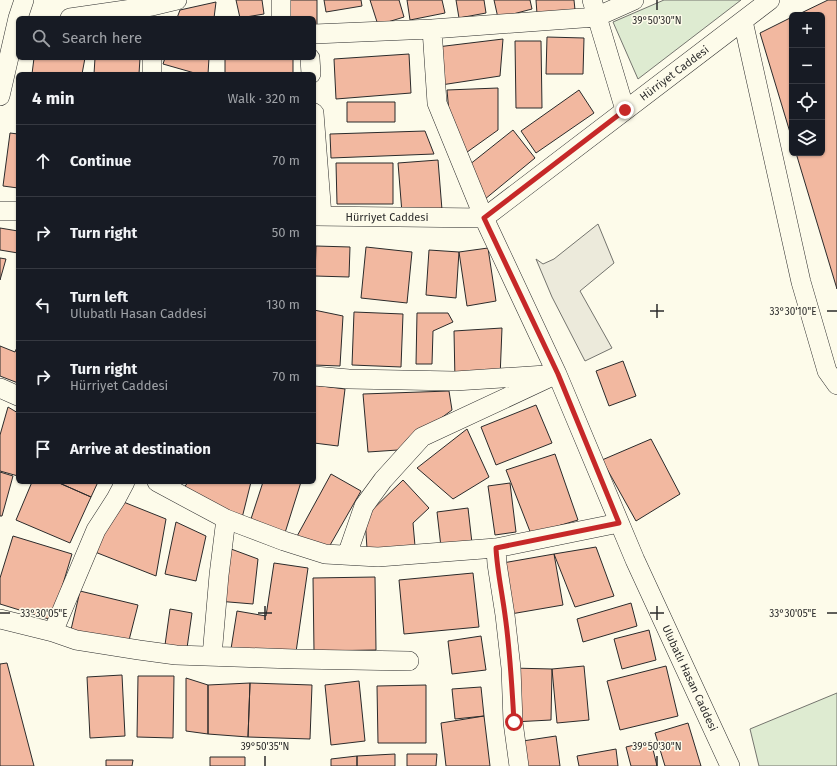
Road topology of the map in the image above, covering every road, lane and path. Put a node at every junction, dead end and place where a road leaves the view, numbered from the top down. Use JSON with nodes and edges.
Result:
{"nodes":[{"id":1,"x":24,"y":0,"type":"edge"},
{"id":2,"x":178,"y":0,"type":"edge"},
{"id":3,"x":281,"y":0,"type":"edge"},
{"id":4,"x":634,"y":0,"type":"edge"},
{"id":5,"x":770,"y":0,"type":"edge"},
{"id":6,"x":594,"y":9,"type":"edge"},
{"id":7,"x":152,"y":12,"type":"edge"},
{"id":8,"x":17,"y":16,"type":"edge"},
{"id":9,"x":97,"y":16,"type":"edge"},
{"id":10,"x":281,"y":16,"type":"edge"},
{"id":11,"x":743,"y":21,"type":"junction"},
{"id":12,"x":14,"y":23,"type":"edge"},
{"id":13,"x":432,"y":30,"type":"junction"},
{"id":14,"x":316,"y":34,"type":"edge"},
{"id":15,"x":152,"y":60,"type":"edge"},
{"id":16,"x":310,"y":60,"type":"edge"},
{"id":17,"x":152,"y":72,"type":"edge"},
{"id":18,"x":311,"y":72,"type":"edge"},
{"id":19,"x":0,"y":96,"type":"edge"},
{"id":20,"x":625,"y":110,"type":"junction"},
{"id":21,"x":316,"y":164,"type":"edge"},
{"id":22,"x":0,"y":210,"type":"edge"},
{"id":23,"x":16,"y":211,"type":"edge"},
{"id":24,"x":318,"y":216,"type":"edge"},
{"id":25,"x":484,"y":218,"type":"junction"},
{"id":26,"x":558,"y":374,"type":"junction"},
{"id":27,"x":316,"y":376,"type":"edge"},
{"id":28,"x":837,"y":385,"type":"edge"},
{"id":29,"x":0,"y":388,"type":"edge"},
{"id":30,"x":16,"y":395,"type":"edge"},
{"id":31,"x":124,"y":484,"type":"edge"},
{"id":32,"x":167,"y":485,"type":"edge"},
{"id":33,"x":226,"y":519,"type":"junction"},
{"id":34,"x":619,"y":523,"type":"junction"},
{"id":35,"x":496,"y":548,"type":"junction"},
{"id":36,"x":347,"y":555,"type":"junction"},
{"id":37,"x":0,"y":619,"type":"edge"},
{"id":38,"x":53,"y":632,"type":"junction"},
{"id":39,"x":212,"y":656,"type":"junction"},
{"id":40,"x":409,"y":660,"type":"dead end"},
{"id":41,"x":519,"y":766,"type":"edge"},
{"id":42,"x":730,"y":766,"type":"edge"}],
"edges":[{"from":1,"to":8,"type":"street"},
{"from":2,"to":7,"type":"street"},
{"from":3,"to":10,"type":"street"},
{"from":4,"to":6,"type":"street"},
{"from":5,"to":11,"type":"street","name":"Hürriyet Caddesi"},
{"from":6,"to":13,"type":"street"},
{"from":6,"to":20,"type":"street"},
{"from":7,"to":9,"type":"street"},
{"from":11,"to":20,"type":"street","name":"Hürriyet Caddesi"},
{"from":11,"to":28,"type":"street"},
{"from":12,"to":19,"type":"street"},
{"from":13,"to":14,"type":"street"},
{"from":13,"to":25,"type":"street","name":"Ulubatlı Hasan Caddesi"},
{"from":15,"to":17,"type":"street"},
{"from":16,"to":18,"type":"street"},
{"from":20,"to":25,"type":"street","name":"Hürriyet Caddesi"},
{"from":21,"to":24,"type":"street"},
{"from":22,"to":23,"type":"street"},
{"from":24,"to":25,"type":"street","name":"Hürriyet Caddesi"},
{"from":25,"to":26,"type":"street","name":"Ulubatlı Hasan Caddesi"},
{"from":26,"to":27,"type":"street"},
{"from":26,"to":34,"type":"street","name":"Ulubatlı Hasan Caddesi"},
{"from":26,"to":36,"type":"street"},
{"from":29,"to":30,"type":"street"},
{"from":31,"to":38,"type":"street"},
{"from":32,"to":33,"type":"street"},
{"from":33,"to":36,"type":"street"},
{"from":33,"to":39,"type":"street"},
{"from":34,"to":35,"type":"street"},
{"from":34,"to":42,"type":"street","name":"Ulubatlı Hasan Caddesi"},
{"from":35,"to":36,"type":"street"},
{"from":35,"to":41,"type":"street"},
{"from":37,"to":38,"type":"street"},
{"from":38,"to":39,"type":"street"},
{"from":39,"to":40,"type":"street"}]}
